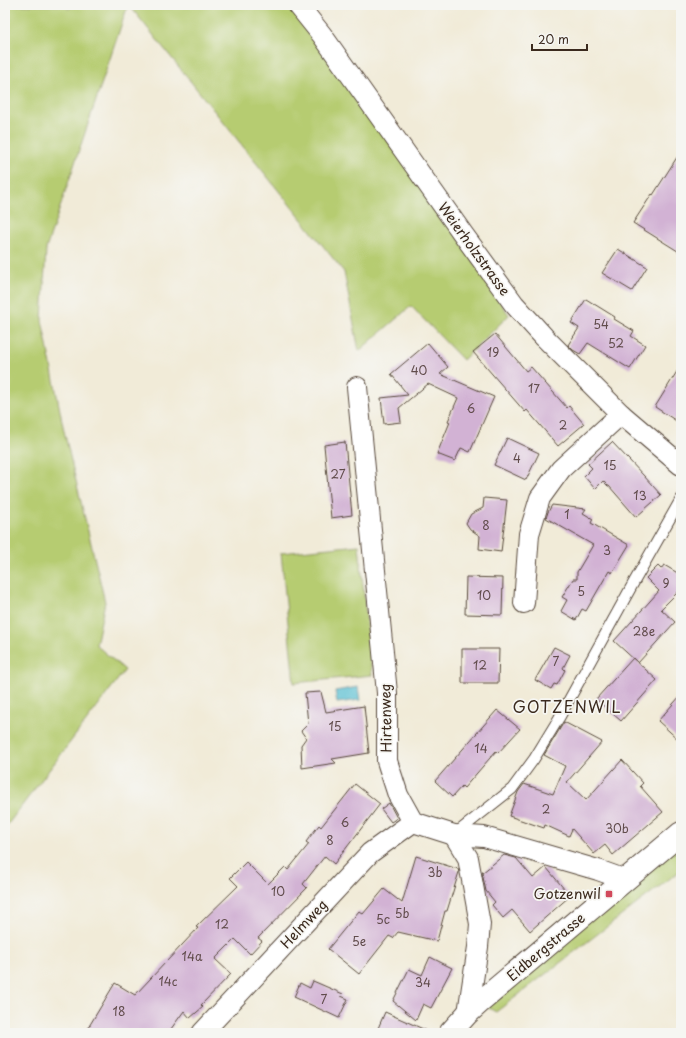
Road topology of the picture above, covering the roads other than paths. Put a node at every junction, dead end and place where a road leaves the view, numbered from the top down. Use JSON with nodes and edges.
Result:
{"nodes":[{"id":1,"x":298,"y":5,"type":"edge"},
{"id":2,"x":357,"y":388,"type":"dead end"},
{"id":3,"x":621,"y":414,"type":"junction"},
{"id":4,"x":681,"y":465,"type":"edge"},
{"id":5,"x":681,"y":499,"type":"edge"},
{"id":6,"x":524,"y":603,"type":"dead end"},
{"id":7,"x":413,"y":822,"type":"junction"},
{"id":8,"x":681,"y":834,"type":"edge"},
{"id":9,"x":454,"y":835,"type":"junction"},
{"id":10,"x":626,"y":880,"type":"junction"},
{"id":11,"x":468,"y":1013,"type":"junction"},
{"id":12,"x":202,"y":1033,"type":"edge"},
{"id":13,"x":450,"y":1033,"type":"edge"}],
"edges":[{"from":1,"to":3,"type":"street","name":"Weierholzstrasse"},
{"from":2,"to":7,"type":"street","name":"Hirtenweg"},
{"from":3,"to":4,"type":"street","name":"Weierholzstrasse"},
{"from":3,"to":6,"type":"street"},
{"from":5,"to":9,"type":"lane"},
{"from":7,"to":9,"type":"street"},
{"from":7,"to":12,"type":"street","name":"Helmweg"},
{"from":8,"to":10,"type":"street","name":"Eidbergstrasse"},
{"from":9,"to":10,"type":"street"},
{"from":9,"to":11,"type":"street"},
{"from":10,"to":11,"type":"street","name":"Eidbergstrasse"},
{"from":11,"to":13,"type":"street","name":"Eidbergstrasse"}]}
